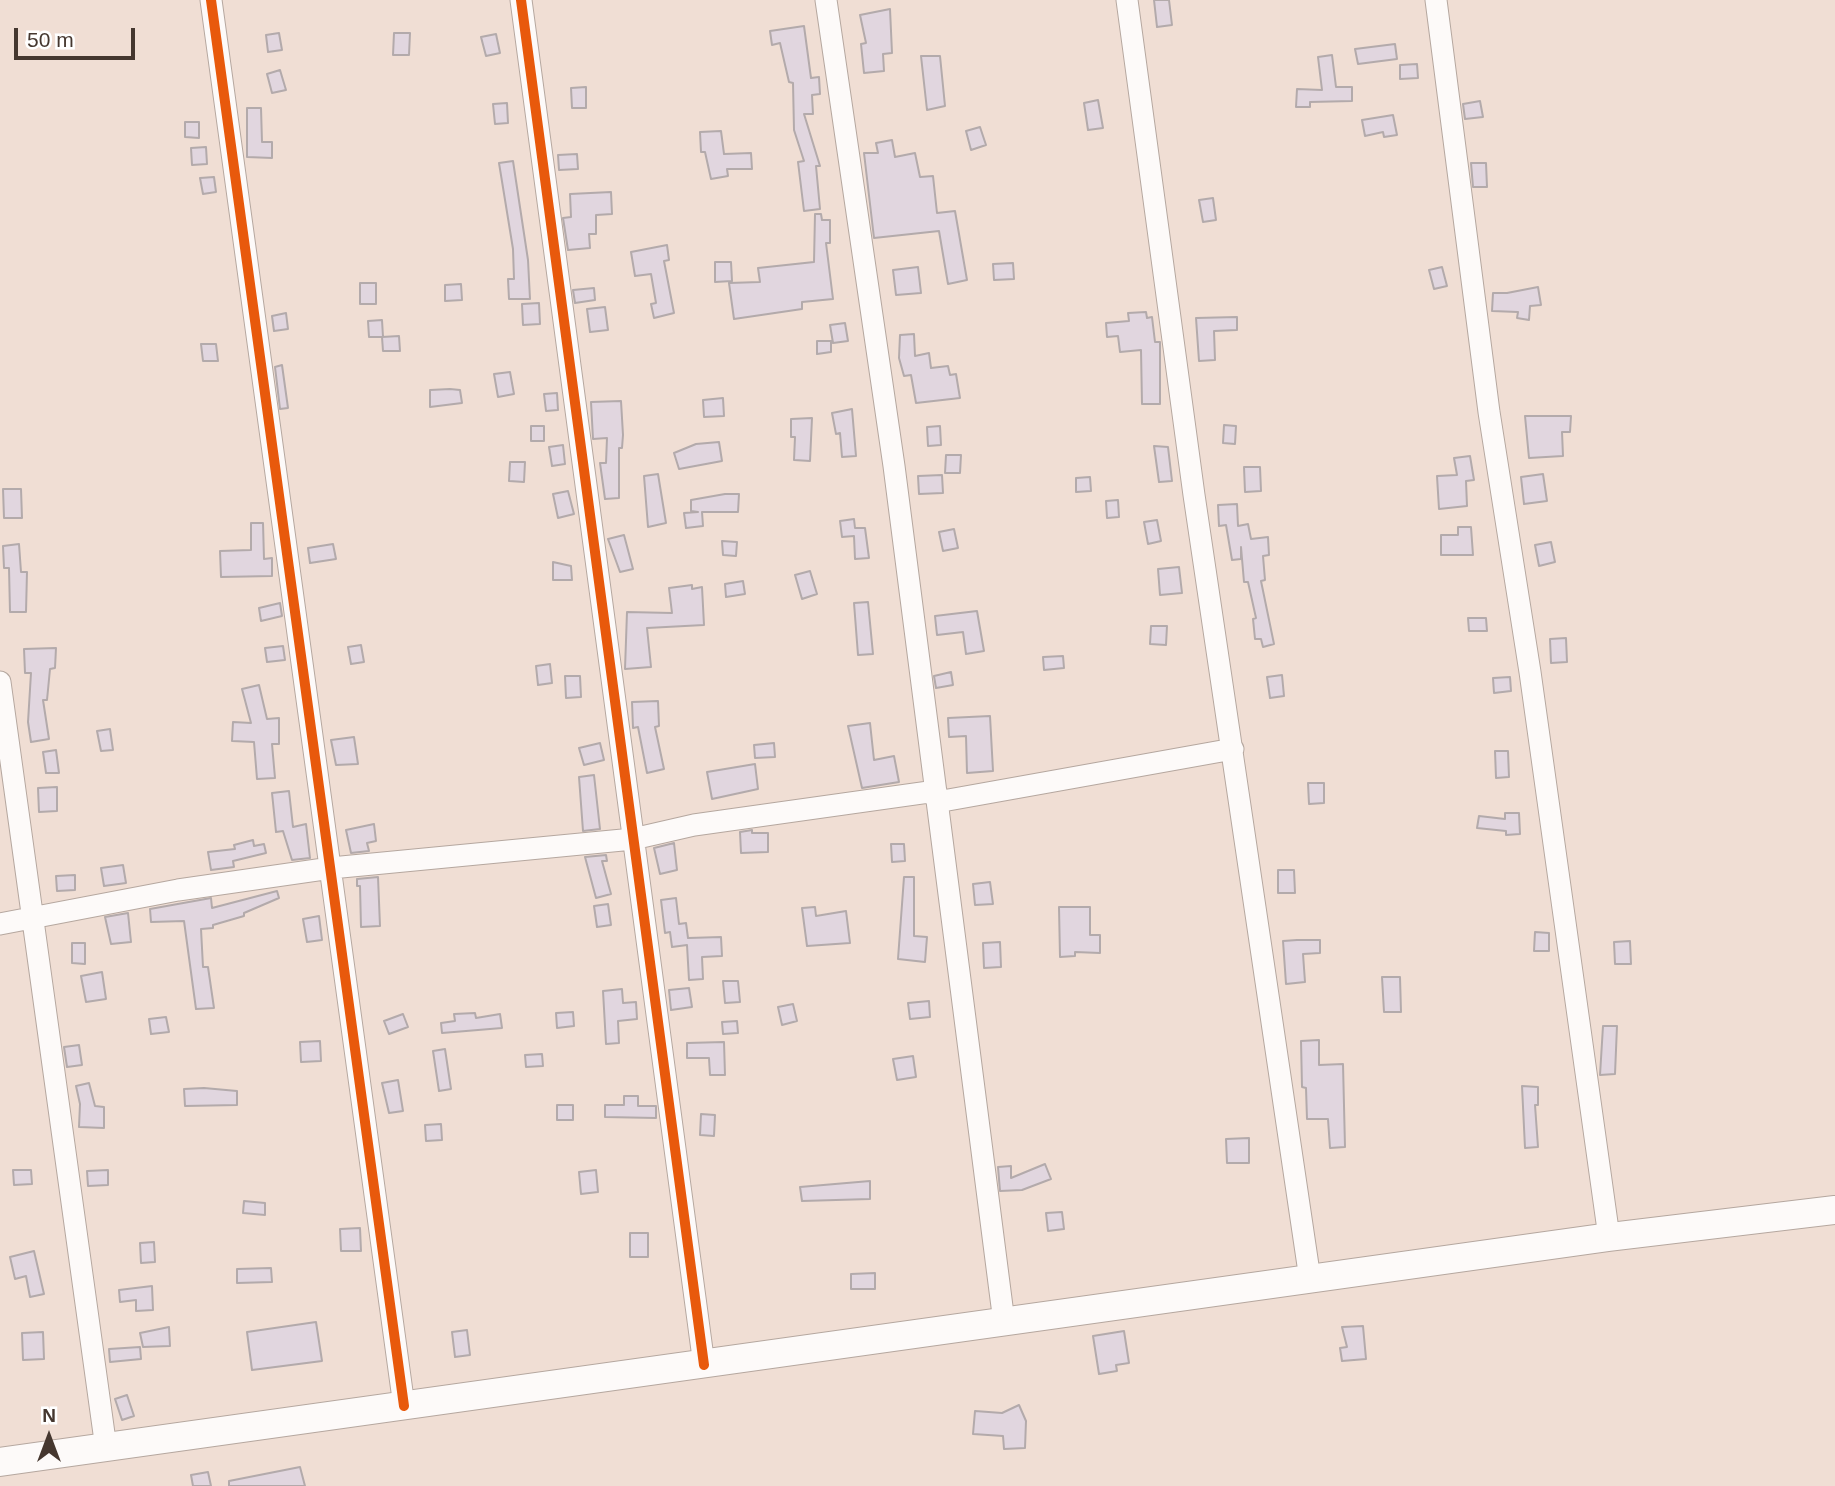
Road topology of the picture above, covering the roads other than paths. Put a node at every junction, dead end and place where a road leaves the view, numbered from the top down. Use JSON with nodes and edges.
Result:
{"nodes":[{"id":1,"x":211,"y":0,"type":"edge"},
{"id":2,"x":521,"y":0,"type":"edge"},
{"id":3,"x":826,"y":0,"type":"edge"},
{"id":4,"x":1127,"y":0,"type":"edge"},
{"id":5,"x":1436,"y":0,"type":"edge"},
{"id":6,"x":0,"y":682,"type":"edge"},
{"id":7,"x":1233,"y":749,"type":"junction"},
{"id":8,"x":936,"y":796,"type":"junction"},
{"id":9,"x":633,"y":839,"type":"junction"},
{"id":10,"x":331,"y":869,"type":"junction"},
{"id":11,"x":33,"y":920,"type":"junction"},
{"id":12,"x":0,"y":924,"type":"edge"},
{"id":13,"x":1835,"y":1210,"type":"edge"},
{"id":14,"x":1609,"y":1237,"type":"junction"},
{"id":15,"x":1310,"y":1279,"type":"junction"},
{"id":16,"x":1004,"y":1322,"type":"junction"},
{"id":17,"x":704,"y":1365,"type":"junction"},
{"id":18,"x":404,"y":1406,"type":"junction"},
{"id":19,"x":106,"y":1448,"type":"junction"},
{"id":20,"x":0,"y":1462,"type":"edge"}],
"edges":[{"from":1,"to":10,"type":"street"},
{"from":2,"to":9,"type":"street"},
{"from":3,"to":8,"type":"street"},
{"from":4,"to":7,"type":"street"},
{"from":5,"to":14,"type":"street"},
{"from":6,"to":11,"type":"street"},
{"from":7,"to":8,"type":"street"},
{"from":7,"to":15,"type":"street"},
{"from":8,"to":9,"type":"street"},
{"from":8,"to":16,"type":"street"},
{"from":9,"to":10,"type":"street"},
{"from":9,"to":17,"type":"street"},
{"from":10,"to":11,"type":"street"},
{"from":10,"to":18,"type":"street"},
{"from":11,"to":12,"type":"street"},
{"from":11,"to":19,"type":"street"},
{"from":13,"to":14,"type":"main road"},
{"from":14,"to":15,"type":"main road"},
{"from":15,"to":16,"type":"main road"},
{"from":16,"to":17,"type":"main road"},
{"from":17,"to":18,"type":"main road"},
{"from":18,"to":19,"type":"main road"},
{"from":19,"to":20,"type":"main road"}]}
